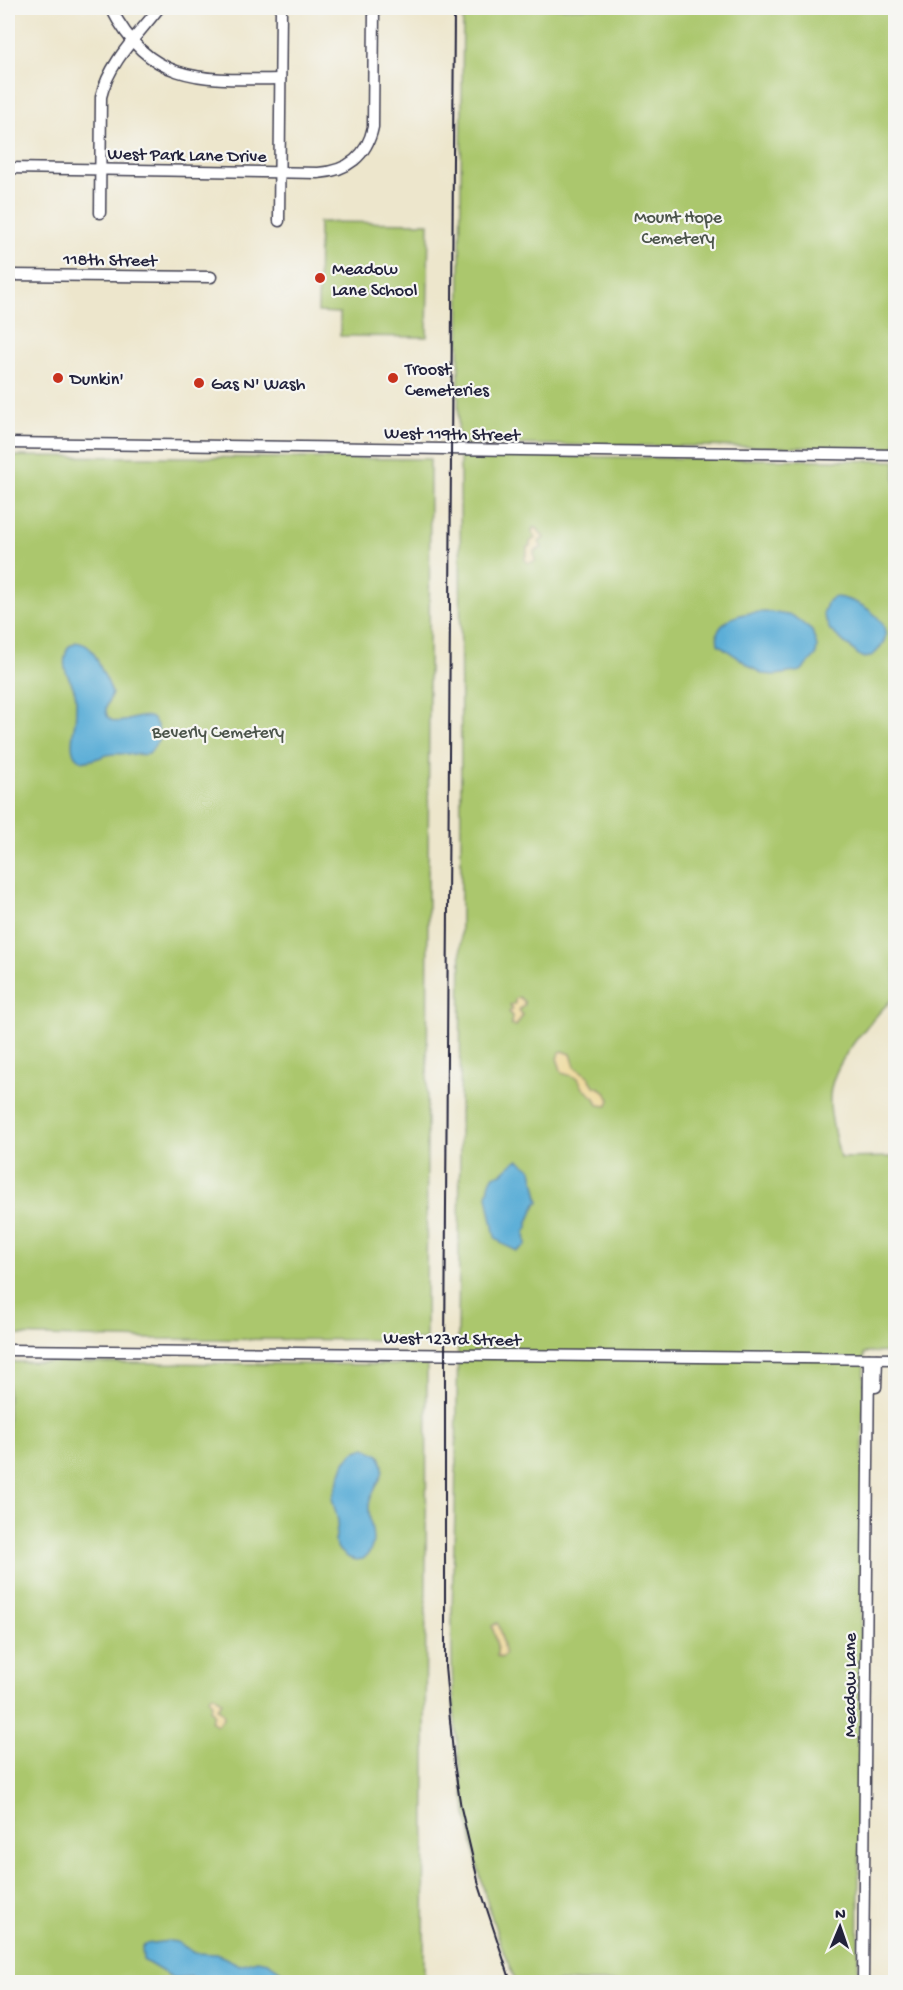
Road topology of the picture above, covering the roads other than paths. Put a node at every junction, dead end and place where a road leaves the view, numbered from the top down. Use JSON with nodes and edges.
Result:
{"nodes":[{"id":1,"x":111,"y":8,"type":"edge"},
{"id":2,"x":159,"y":8,"type":"edge"},
{"id":3,"x":281,"y":8,"type":"edge"},
{"id":4,"x":374,"y":8,"type":"edge"},
{"id":5,"x":132,"y":43,"type":"junction"},
{"id":6,"x":280,"y":79,"type":"junction"},
{"id":7,"x":8,"y":168,"type":"edge"},
{"id":8,"x":99,"y":169,"type":"junction"},
{"id":9,"x":280,"y":173,"type":"junction"},
{"id":10,"x":100,"y":213,"type":"dead end"},
{"id":11,"x":279,"y":221,"type":"dead end"},
{"id":12,"x":8,"y":274,"type":"edge"},
{"id":13,"x":211,"y":277,"type":"dead end"},
{"id":14,"x":8,"y":443,"type":"edge"},
{"id":15,"x":896,"y":455,"type":"edge"},
{"id":16,"x":8,"y":1350,"type":"edge"},
{"id":17,"x":873,"y":1359,"type":"junction"},
{"id":18,"x":896,"y":1359,"type":"edge"},
{"id":19,"x":863,"y":1983,"type":"edge"}],
"edges":[{"from":1,"to":5,"type":"street"},
{"from":2,"to":5,"type":"street"},
{"from":3,"to":6,"type":"street"},
{"from":4,"to":9,"type":"street","name":"West Park Lane Drive"},
{"from":5,"to":6,"type":"street"},
{"from":5,"to":8,"type":"street"},
{"from":6,"to":9,"type":"street"},
{"from":7,"to":8,"type":"street","name":"West Park Lane Drive"},
{"from":8,"to":9,"type":"street","name":"West Park Lane Drive"},
{"from":8,"to":10,"type":"street"},
{"from":9,"to":11,"type":"street"},
{"from":12,"to":13,"type":"street","name":"118th Street"},
{"from":14,"to":15,"type":"street","name":"West 119th Street"},
{"from":16,"to":17,"type":"street","name":"West 123rd Street"},
{"from":17,"to":18,"type":"street","name":"West 123rd Street"},
{"from":17,"to":19,"type":"street","name":"Meadow Lane"}]}
